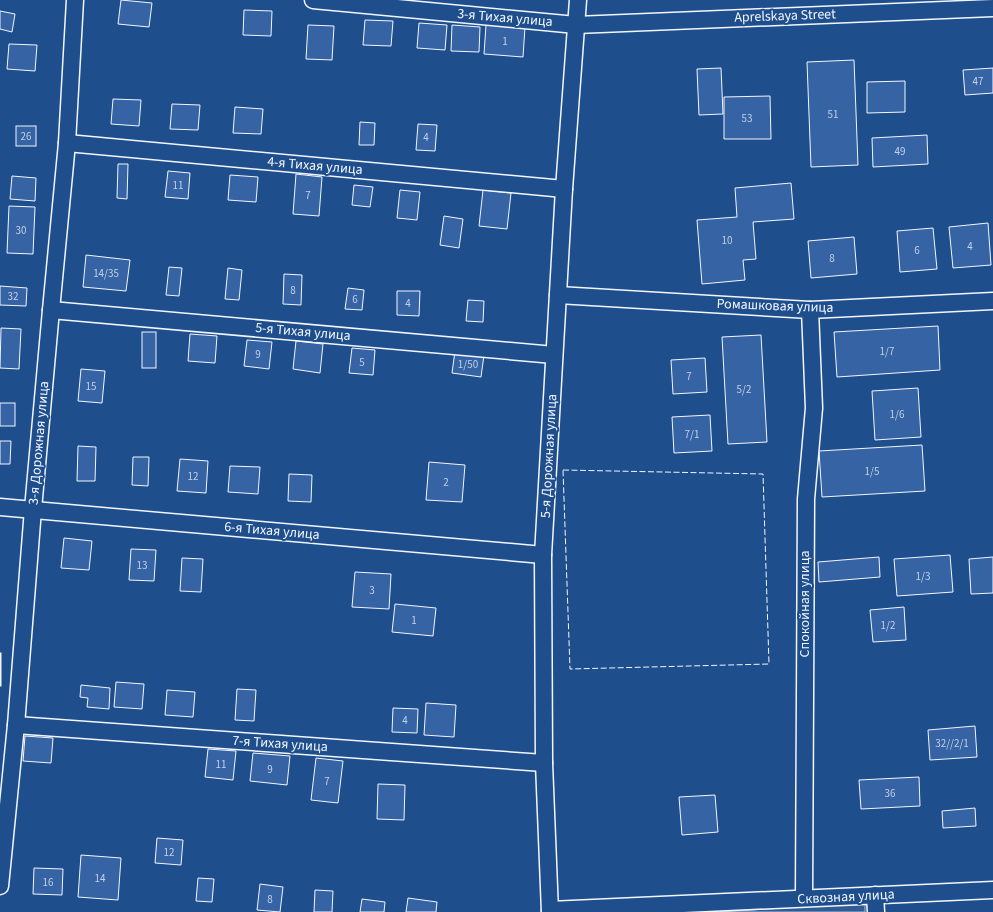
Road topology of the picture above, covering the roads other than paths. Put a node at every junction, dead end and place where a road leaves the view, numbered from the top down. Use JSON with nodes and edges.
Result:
{"nodes":[{"id":1,"x":76,"y":0,"type":"edge"},
{"id":2,"x":313,"y":0,"type":"edge"},
{"id":3,"x":578,"y":0,"type":"edge"},
{"id":4,"x":993,"y":8,"type":"edge"},
{"id":5,"x":576,"y":25,"type":"junction"},
{"id":6,"x":67,"y":143,"type":"junction"},
{"id":7,"x":564,"y":190,"type":"junction"},
{"id":8,"x":558,"y":294,"type":"junction"},
{"id":9,"x":993,"y":301,"type":"edge"},
{"id":10,"x":51,"y":310,"type":"junction"},
{"id":11,"x":810,"y":310,"type":"junction"},
{"id":12,"x":554,"y":355,"type":"junction"},
{"id":13,"x":0,"y":507,"type":"edge"},
{"id":14,"x":33,"y":509,"type":"junction"},
{"id":15,"x":543,"y":555,"type":"junction"},
{"id":16,"x":16,"y":725,"type":"junction"},
{"id":17,"x":544,"y":763,"type":"junction"},
{"id":18,"x":0,"y":886,"type":"edge"},
{"id":19,"x":993,"y":890,"type":"edge"},
{"id":20,"x":875,"y":895,"type":"junction"},
{"id":21,"x":804,"y":898,"type":"junction"},
{"id":22,"x":550,"y":911,"type":"edge"},
{"id":23,"x":876,"y":912,"type":"edge"}],
"edges":[{"from":1,"to":6,"type":"street","name":"3-я Дорожная улица"},
{"from":2,"to":5,"type":"street","name":"3-я Тихая улица"},
{"from":3,"to":5,"type":"street","name":"5-я Дорожная улица"},
{"from":4,"to":5,"type":"street","name":"Aprelskaya Street"},
{"from":5,"to":7,"type":"street","name":"5-я Дорожная улица"},
{"from":6,"to":7,"type":"street","name":"4-я Тихая улица"},
{"from":6,"to":10,"type":"street","name":"3-я Дорожная улица"},
{"from":7,"to":8,"type":"street","name":"5-я Дорожная улица"},
{"from":8,"to":11,"type":"street","name":"Ромашковая улица"},
{"from":8,"to":12,"type":"street","name":"5-я Дорожная улица"},
{"from":9,"to":11,"type":"street","name":"Ромашковая улица"},
{"from":10,"to":12,"type":"street","name":"5-я Тихая улица"},
{"from":10,"to":14,"type":"street","name":"3-я Дорожная улица"},
{"from":11,"to":21,"type":"street","name":"Спокойная улица"},
{"from":12,"to":15,"type":"street","name":"5-я Дорожная улица"},
{"from":13,"to":14,"type":"street","name":"6-я Тихая улица"},
{"from":14,"to":15,"type":"street","name":"6-я Тихая улица"},
{"from":14,"to":16,"type":"street","name":"3-я Дорожная улица"},
{"from":15,"to":17,"type":"street","name":"5-я Дорожная улица"},
{"from":16,"to":17,"type":"street","name":"7-я Тихая улица"},
{"from":16,"to":18,"type":"street","name":"3-я Дорожная улица"},
{"from":17,"to":22,"type":"street","name":"5-я Дорожная улица"},
{"from":19,"to":20,"type":"street","name":"Сквозная улица"},
{"from":20,"to":21,"type":"street","name":"Сквозная улица"},
{"from":20,"to":23,"type":"street"},
{"from":21,"to":22,"type":"street","name":"Сквозная улица"}]}
